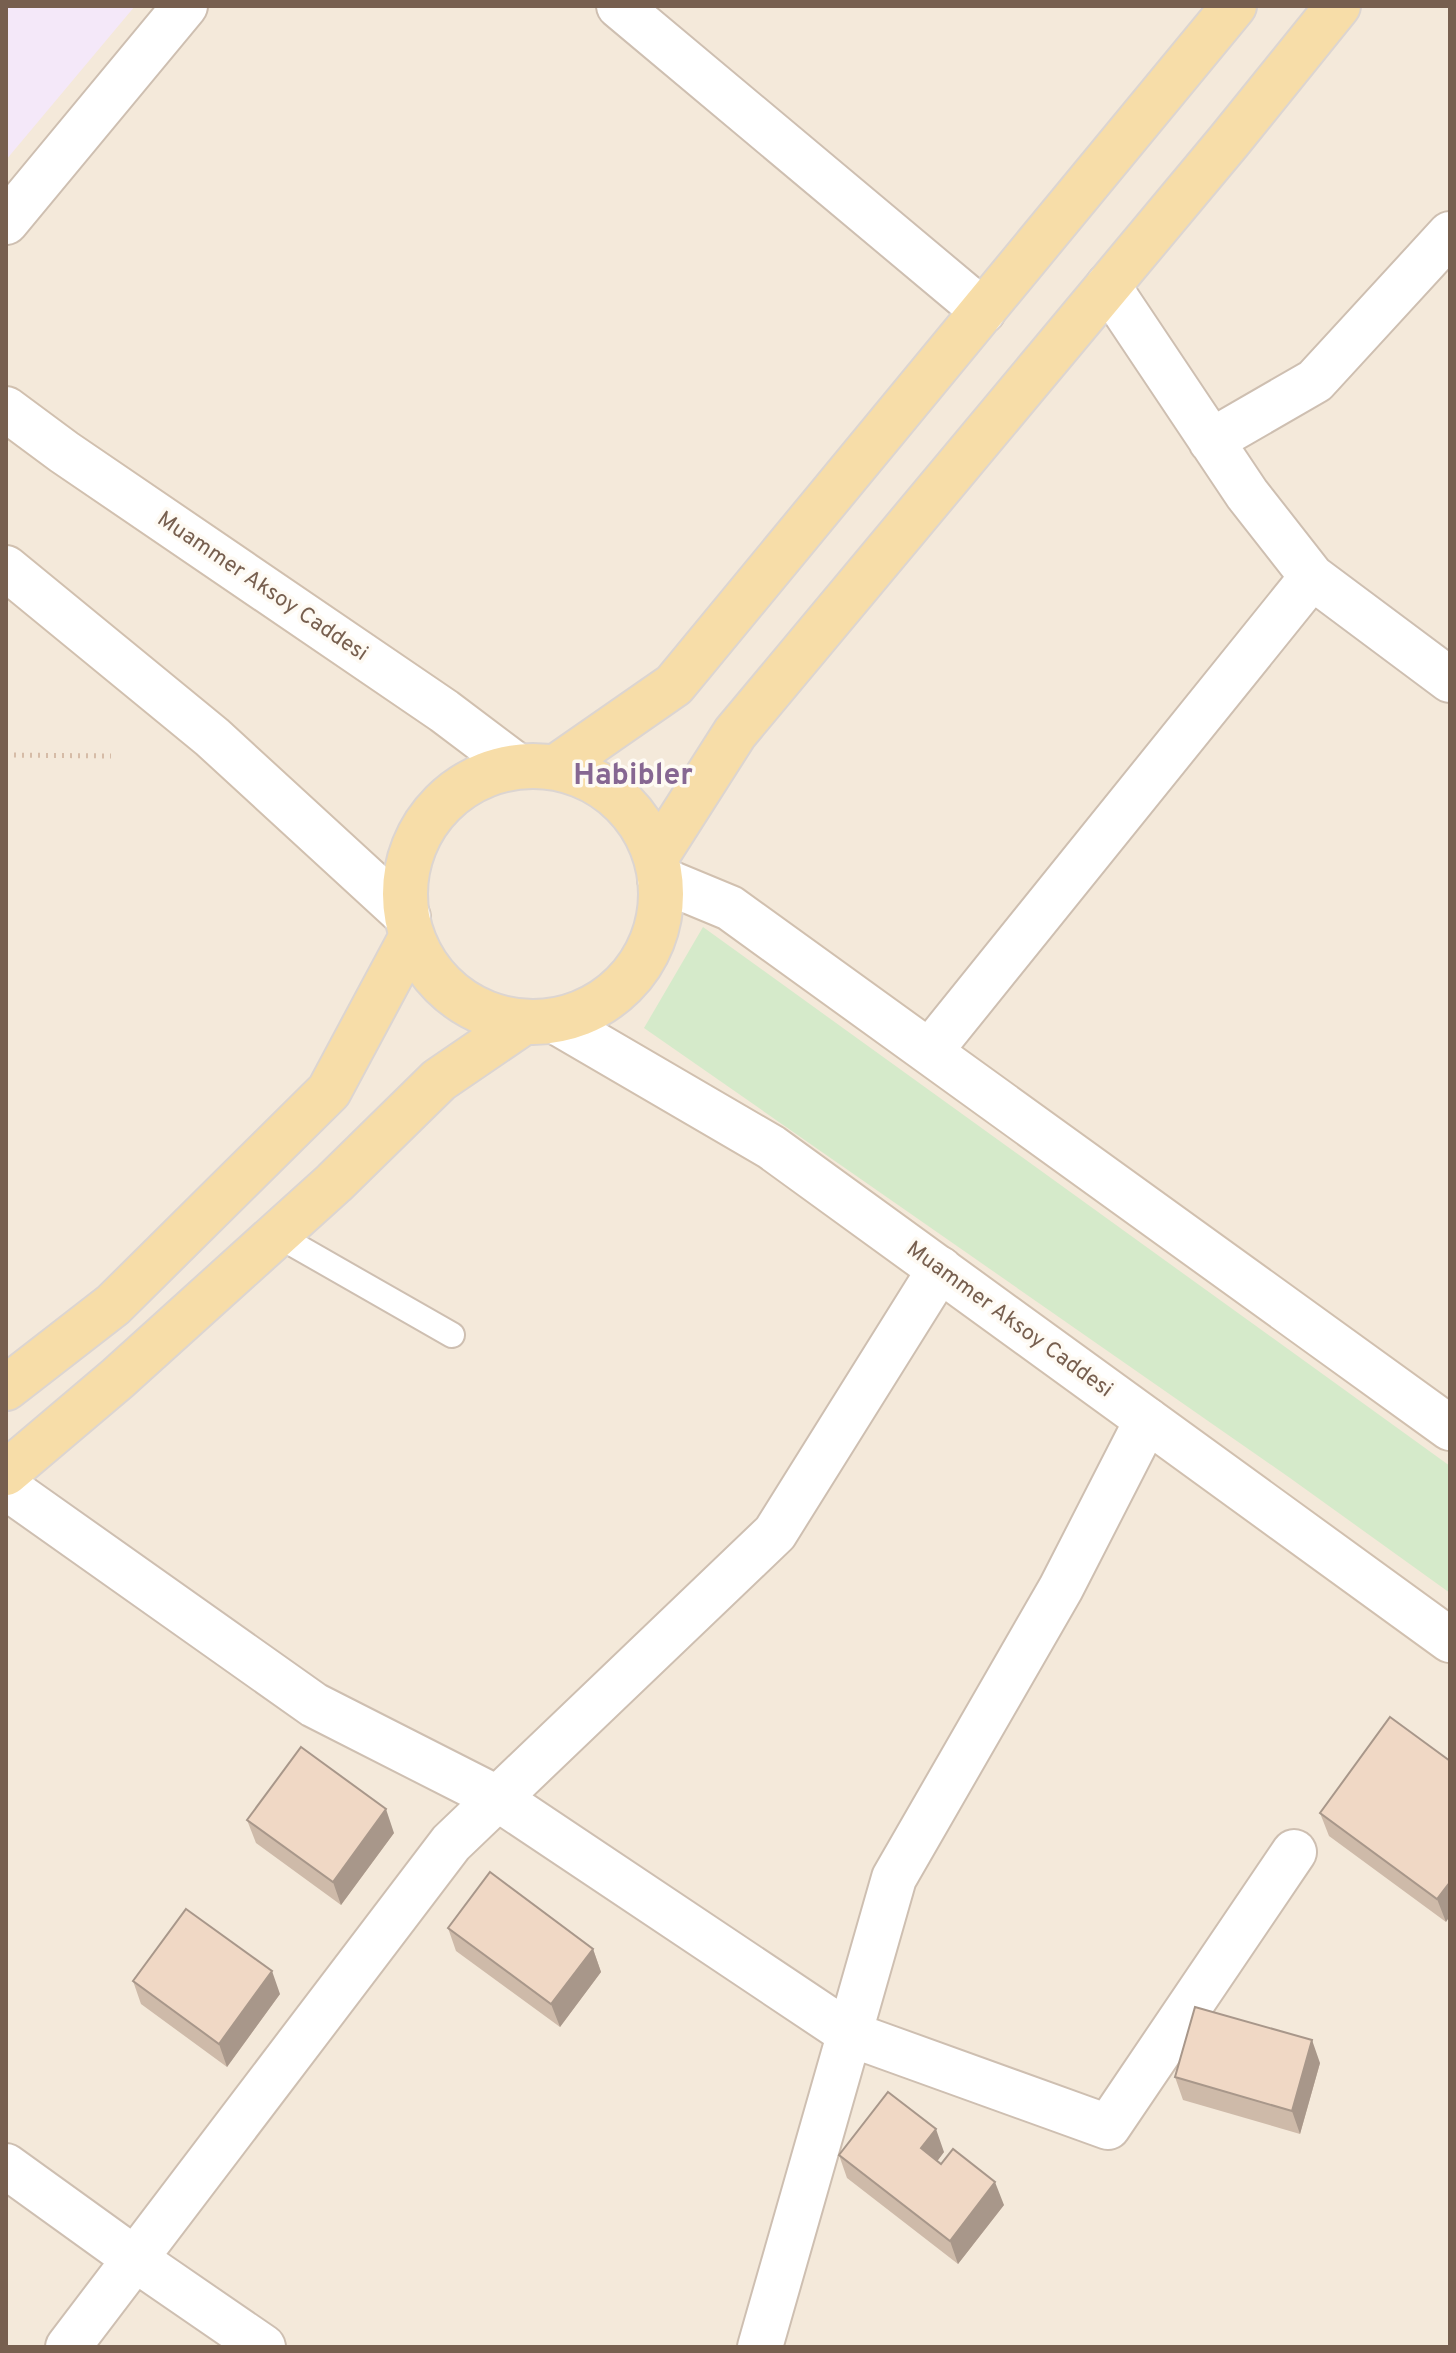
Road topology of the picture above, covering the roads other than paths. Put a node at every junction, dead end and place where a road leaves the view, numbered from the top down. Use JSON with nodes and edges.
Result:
{"nodes":[{"id":1,"x":185,"y":6,"type":"edge"},
{"id":2,"x":619,"y":6,"type":"edge"},
{"id":3,"x":1234,"y":6,"type":"edge"},
{"id":4,"x":1338,"y":6,"type":"edge"},
{"id":5,"x":6,"y":222,"type":"edge"},
{"id":6,"x":1450,"y":234,"type":"edge"},
{"id":7,"x":1108,"y":286,"type":"junction"},
{"id":8,"x":983,"y":311,"type":"junction"},
{"id":9,"x":6,"y":409,"type":"edge"},
{"id":10,"x":1211,"y":441,"type":"junction"},
{"id":11,"x":6,"y":568,"type":"edge"},
{"id":12,"x":1312,"y":577,"type":"junction"},
{"id":13,"x":1450,"y":680,"type":"edge"},
{"id":14,"x":536,"y":766,"type":"junction"},
{"id":15,"x":658,"y":868,"type":"junction"},
{"id":16,"x":410,"y":926,"type":"junction"},
{"id":17,"x":539,"y":1021,"type":"junction"},
{"id":18,"x":930,"y":1051,"type":"junction"},
{"id":19,"x":277,"y":1235,"type":"junction"},
{"id":20,"x":940,"y":1269,"type":"junction"},
{"id":21,"x":452,"y":1335,"type":"dead end"},
{"id":22,"x":6,"y":1388,"type":"edge"},
{"id":23,"x":1147,"y":1420,"type":"junction"},
{"id":24,"x":1450,"y":1428,"type":"edge"},
{"id":25,"x":6,"y":1473,"type":"edge"},
{"id":26,"x":6,"y":1487,"type":"edge"},
{"id":27,"x":1450,"y":1640,"type":"edge"},
{"id":28,"x":497,"y":1798,"type":"junction"},
{"id":29,"x":1294,"y":1852,"type":"dead end"},
{"id":30,"x":850,"y":2034,"type":"junction"},
{"id":31,"x":6,"y":2166,"type":"edge"},
{"id":32,"x":135,"y":2259,"type":"junction"},
{"id":33,"x":68,"y":2347,"type":"edge"},
{"id":34,"x":263,"y":2347,"type":"edge"},
{"id":35,"x":760,"y":2347,"type":"edge"}],
"edges":[{"from":1,"to":5,"type":"street"},
{"from":2,"to":8,"type":"street"},
{"from":3,"to":8,"type":"main road"},
{"from":4,"to":7,"type":"main road"},
{"from":6,"to":10,"type":"street"},
{"from":7,"to":10,"type":"street"},
{"from":7,"to":15,"type":"main road"},
{"from":8,"to":14,"type":"main road"},
{"from":9,"to":14,"type":"street","name":"Muammer Aksoy Caddesi"},
{"from":10,"to":12,"type":"street"},
{"from":11,"to":16,"type":"street"},
{"from":12,"to":13,"type":"street"},
{"from":12,"to":18,"type":"street"},
{"from":14,"to":15,"type":"main road"},
{"from":14,"to":16,"type":"main road"},
{"from":15,"to":17,"type":"main road"},
{"from":15,"to":18,"type":"street"},
{"from":16,"to":17,"type":"main road"},
{"from":16,"to":22,"type":"main road"},
{"from":17,"to":19,"type":"main road"},
{"from":17,"to":20,"type":"street","name":"Muammer Aksoy Caddesi"},
{"from":18,"to":24,"type":"street"},
{"from":19,"to":21,"type":"lane"},
{"from":19,"to":25,"type":"main road"},
{"from":20,"to":23,"type":"street","name":"Muammer Aksoy Caddesi"},
{"from":20,"to":28,"type":"street"},
{"from":23,"to":27,"type":"street","name":"Muammer Aksoy Caddesi"},
{"from":23,"to":30,"type":"street"},
{"from":26,"to":28,"type":"street"},
{"from":28,"to":30,"type":"street"},
{"from":28,"to":32,"type":"street"},
{"from":29,"to":30,"type":"street"},
{"from":30,"to":35,"type":"street"},
{"from":31,"to":32,"type":"street"},
{"from":32,"to":33,"type":"street"},
{"from":32,"to":34,"type":"street"}]}
